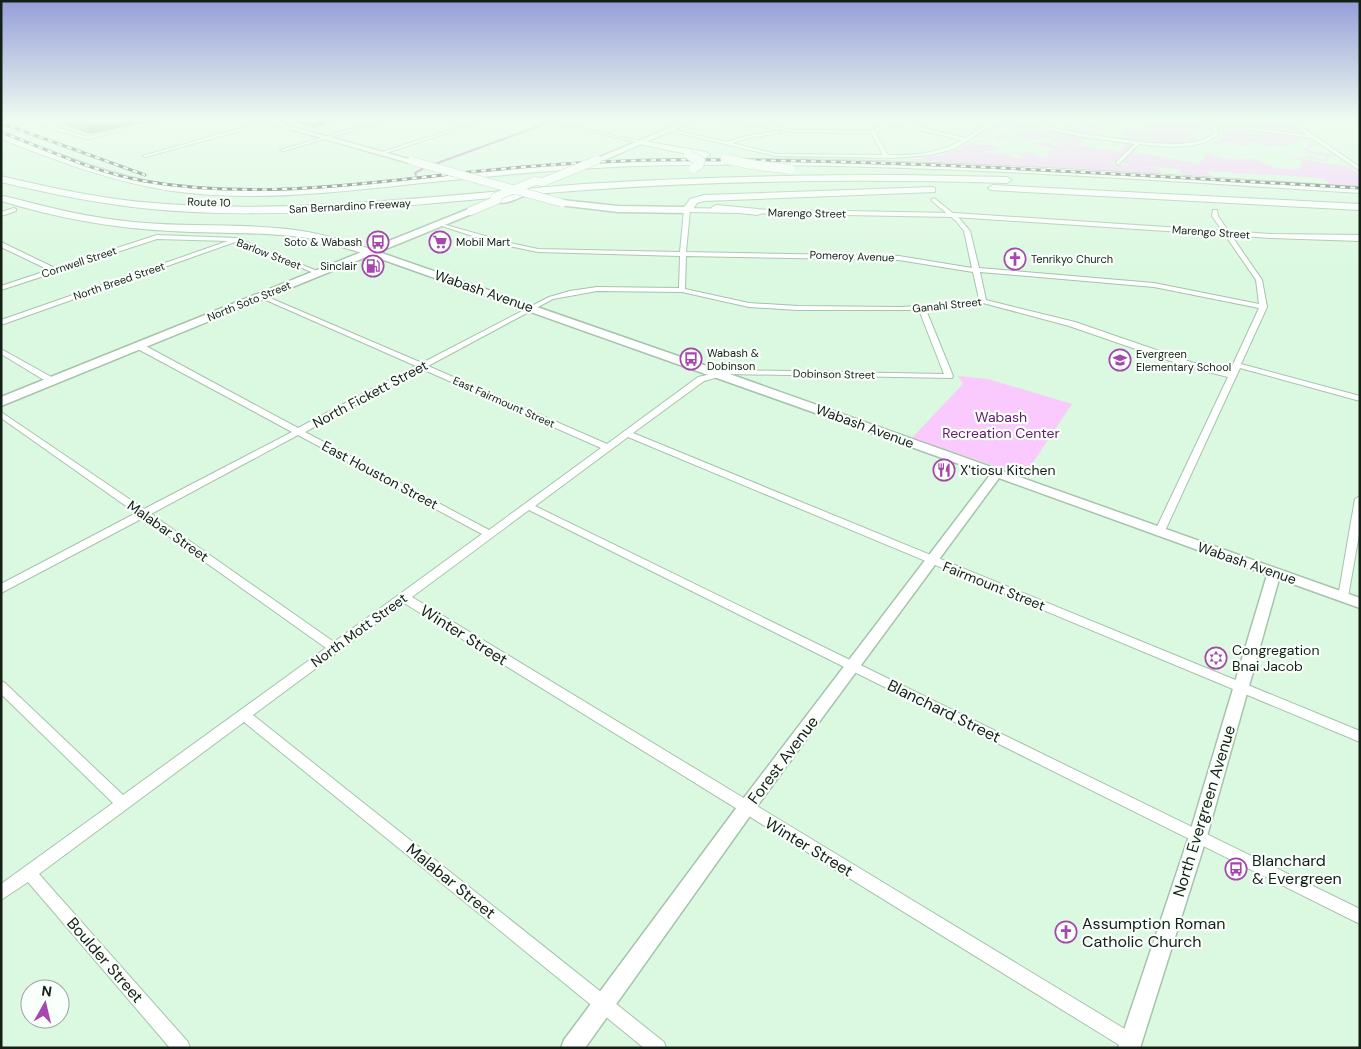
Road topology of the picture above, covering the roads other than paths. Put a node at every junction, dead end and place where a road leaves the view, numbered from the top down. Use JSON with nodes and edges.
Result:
{"nodes":[{"id":1,"x":90,"y":170,"type":"edge"},
{"id":2,"x":441,"y":170,"type":"edge"},
{"id":3,"x":543,"y":170,"type":"edge"},
{"id":4,"x":572,"y":170,"type":"edge"},
{"id":5,"x":588,"y":170,"type":"edge"},
{"id":6,"x":682,"y":170,"type":"edge"},
{"id":7,"x":815,"y":170,"type":"edge"},
{"id":8,"x":978,"y":170,"type":"edge"},
{"id":9,"x":1005,"y":170,"type":"edge"},
{"id":10,"x":37,"y":177,"type":"dead end"},
{"id":11,"x":858,"y":178,"type":"junction"},
{"id":12,"x":1,"y":179,"type":"edge"},
{"id":13,"x":99,"y":182,"type":"dead end"},
{"id":14,"x":543,"y":182,"type":"junction"},
{"id":15,"x":1102,"y":185,"type":"junction"},
{"id":16,"x":1,"y":188,"type":"edge"},
{"id":17,"x":1010,"y":188,"type":"junction"},
{"id":18,"x":513,"y":190,"type":"junction"},
{"id":19,"x":1360,"y":192,"type":"edge"},
{"id":20,"x":523,"y":193,"type":"junction"},
{"id":21,"x":3,"y":199,"type":"edge"},
{"id":22,"x":696,"y":199,"type":"junction"},
{"id":23,"x":1360,"y":199,"type":"edge"},
{"id":24,"x":497,"y":200,"type":"junction"},
{"id":25,"x":934,"y":200,"type":"dead end"},
{"id":26,"x":300,"y":202,"type":"junction"},
{"id":27,"x":1360,"y":207,"type":"edge"},
{"id":28,"x":14,"y":210,"type":"dead end"},
{"id":29,"x":687,"y":210,"type":"junction"},
{"id":30,"x":1214,"y":211,"type":"dead end"},
{"id":31,"x":758,"y":212,"type":"junction"},
{"id":32,"x":1,"y":214,"type":"edge"},
{"id":33,"x":954,"y":215,"type":"junction"},
{"id":34,"x":293,"y":218,"type":"junction"},
{"id":35,"x":441,"y":224,"type":"junction"},
{"id":36,"x":1228,"y":234,"type":"junction"},
{"id":37,"x":158,"y":237,"type":"joint"},
{"id":38,"x":1360,"y":238,"type":"edge"},
{"id":39,"x":237,"y":240,"type":"junction"},
{"id":40,"x":1,"y":244,"type":"edge"},
{"id":41,"x":370,"y":252,"type":"junction"},
{"id":42,"x":683,"y":254,"type":"junction"},
{"id":43,"x":53,"y":270,"type":"junction"},
{"id":44,"x":975,"y":270,"type":"junction"},
{"id":45,"x":320,"y":273,"type":"junction"},
{"id":46,"x":1,"y":288,"type":"edge"},
{"id":47,"x":682,"y":290,"type":"junction"},
{"id":48,"x":261,"y":296,"type":"junction"},
{"id":49,"x":983,"y":300,"type":"junction"},
{"id":50,"x":1263,"y":306,"type":"junction"},
{"id":51,"x":532,"y":308,"type":"junction"},
{"id":52,"x":922,"y":308,"type":"junction"},
{"id":53,"x":1,"y":323,"type":"edge"},
{"id":54,"x":139,"y":346,"type":"junction"},
{"id":55,"x":1,"y":351,"type":"edge"},
{"id":56,"x":1237,"y":365,"type":"junction"},
{"id":57,"x":422,"y":366,"type":"junction"},
{"id":58,"x":720,"y":374,"type":"junction"},
{"id":59,"x":1232,"y":376,"type":"junction"},
{"id":60,"x":52,"y":381,"type":"junction"},
{"id":61,"x":1360,"y":399,"type":"edge"},
{"id":62,"x":1,"y":402,"type":"edge"},
{"id":63,"x":1,"y":414,"type":"edge"},
{"id":64,"x":300,"y":432,"type":"junction"},
{"id":65,"x":628,"y":434,"type":"junction"},
{"id":66,"x":609,"y":448,"type":"junction"},
{"id":67,"x":996,"y":474,"type":"junction"},
{"id":68,"x":1360,"y":499,"type":"edge"},
{"id":69,"x":528,"y":506,"type":"junction"},
{"id":70,"x":144,"y":514,"type":"junction"},
{"id":71,"x":1159,"y":533,"type":"junction"},
{"id":72,"x":488,"y":534,"type":"junction"},
{"id":73,"x":932,"y":560,"type":"junction"},
{"id":74,"x":1274,"y":572,"type":"junction"},
{"id":75,"x":1,"y":589,"type":"edge"},
{"id":76,"x":1343,"y":597,"type":"junction"},
{"id":77,"x":403,"y":598,"type":"junction"},
{"id":78,"x":1360,"y":603,"type":"edge"},
{"id":79,"x":335,"y":648,"type":"junction"},
{"id":80,"x":853,"y":666,"type":"junction"},
{"id":81,"x":1,"y":686,"type":"edge"},
{"id":82,"x":1241,"y":688,"type":"junction"},
{"id":83,"x":244,"y":715,"type":"junction"},
{"id":84,"x":1360,"y":737,"type":"edge"},
{"id":85,"x":122,"y":803,"type":"junction"},
{"id":86,"x":746,"y":808,"type":"junction"},
{"id":87,"x":1198,"y":836,"type":"junction"},
{"id":88,"x":29,"y":873,"type":"junction"},
{"id":89,"x":1,"y":892,"type":"edge"},
{"id":90,"x":1360,"y":917,"type":"edge"},
{"id":91,"x":605,"y":1004,"type":"junction"},
{"id":92,"x":1133,"y":1046,"type":"edge"},
{"id":93,"x":182,"y":1048,"type":"edge"},
{"id":94,"x":572,"y":1048,"type":"edge"},
{"id":95,"x":658,"y":1048,"type":"edge"}],
"edges":[{"from":1,"to":3,"type":"highway"},
{"from":2,"to":18,"type":"main road","name":"Marengo Street","bridge":true},
{"from":4,"to":14,"type":"main road","name":"North Soto Street","bridge":true},
{"from":5,"to":13,"type":"highway"},
{"from":6,"to":26,"type":"highway","bridge":true},
{"from":7,"to":15,"type":"highway","bridge":true},
{"from":8,"to":19,"type":"highway"},
{"from":9,"to":19,"type":"highway"},
{"from":10,"to":26,"type":"highway","name":"Route 10"},
{"from":11,"to":12,"type":"highway","name":"San Bernardino Freeway"},
{"from":11,"to":15,"type":"highway","name":"San Bernardino Freeway"},
{"from":11,"to":26,"type":"highway"},
{"from":14,"to":18,"type":"main road","name":"North Soto Street","bridge":true},
{"from":14,"to":20,"type":"main road","name":"North Soto Street","bridge":true},
{"from":15,"to":23,"type":"highway","name":"San Bernardino Freeway"},
{"from":16,"to":34,"type":"highway","name":"San Bernardino Freeway"},
{"from":17,"to":22,"type":"highway"},
{"from":17,"to":27,"type":"highway","name":"San Bernardino Freeway"},
{"from":17,"to":34,"type":"highway","name":"San Bernardino Freeway"},
{"from":18,"to":20,"type":"main road","name":"Marengo Street","bridge":true},
{"from":18,"to":24,"type":"main road","name":"North Soto Street","bridge":true},
{"from":20,"to":24,"type":"main road","name":"North Soto Street"},
{"from":20,"to":29,"type":"main road","name":"Marengo Street","bridge":true},
{"from":21,"to":34,"type":"highway","name":"Route 10"},
{"from":21,"to":41,"type":"highway"},
{"from":22,"to":29,"type":"highway"},
{"from":22,"to":31,"type":"highway"},
{"from":24,"to":35,"type":"main road","name":"North Soto Street","bridge":true},
{"from":25,"to":33,"type":"street"},
{"from":28,"to":32,"type":"street"},
{"from":29,"to":31,"type":"main road","name":"Marengo Street"},
{"from":29,"to":42,"type":"street"},
{"from":30,"to":36,"type":"street"},
{"from":31,"to":33,"type":"main road","name":"Marengo Street"},
{"from":33,"to":36,"type":"main road","name":"Marengo Street"},
{"from":33,"to":44,"type":"street"},
{"from":35,"to":41,"type":"main road","name":"North Soto Street"},
{"from":35,"to":42,"type":"street","name":"Pomeroy Avenue"},
{"from":36,"to":38,"type":"main road","name":"Marengo Street"},
{"from":36,"to":50,"type":"street"},
{"from":37,"to":39,"type":"street","name":"Barlow Street"},
{"from":37,"to":43,"type":"street","name":"Cornwell Street"},
{"from":39,"to":45,"type":"street","name":"Barlow Street"},
{"from":39,"to":53,"type":"street","name":"North Breed Street"},
{"from":40,"to":43,"type":"street"},
{"from":41,"to":45,"type":"main road","name":"North Soto Street"},
{"from":41,"to":51,"type":"street","name":"Wabash Avenue"},
{"from":42,"to":44,"type":"street","name":"Pomeroy Avenue"},
{"from":42,"to":47,"type":"street"},
{"from":43,"to":46,"type":"street","name":"Cornwell Street"},
{"from":44,"to":49,"type":"street"},
{"from":44,"to":50,"type":"street","name":"Pomeroy Avenue"},
{"from":45,"to":48,"type":"main road","name":"North Soto Street"},
{"from":47,"to":51,"type":"street","name":"North Fickett Street"},
{"from":47,"to":52,"type":"street","name":"Ganahl Street"},
{"from":48,"to":54,"type":"main road","name":"North Soto Street"},
{"from":48,"to":57,"type":"street","name":"East Fairmount Street"},
{"from":49,"to":52,"type":"street","name":"Ganahl Street"},
{"from":49,"to":59,"type":"street","name":"Ganahl Street"},
{"from":50,"to":56,"type":"street"},
{"from":51,"to":57,"type":"street","name":"North Fickett Street"},
{"from":51,"to":58,"type":"street","name":"Wabash Avenue"},
{"from":52,"to":58,"type":"street","name":"Dobinson Street"},
{"from":54,"to":60,"type":"main road","name":"North Soto Street"},
{"from":54,"to":64,"type":"street","name":"East Houston Street"},
{"from":55,"to":60,"type":"street"},
{"from":56,"to":59,"type":"street"},
{"from":56,"to":61,"type":"street"},
{"from":57,"to":64,"type":"street","name":"North Fickett Street"},
{"from":57,"to":66,"type":"street","name":"East Fairmount Street"},
{"from":58,"to":65,"type":"street","name":"North Mott Street"},
{"from":58,"to":67,"type":"street","name":"Wabash Avenue"},
{"from":59,"to":71,"type":"street"},
{"from":60,"to":62,"type":"main road","name":"North Soto Street"},
{"from":63,"to":70,"type":"street","name":"Malabar Street"},
{"from":64,"to":70,"type":"street","name":"North Fickett Street"},
{"from":64,"to":72,"type":"street","name":"East Houston Street"},
{"from":65,"to":66,"type":"street","name":"North Mott Street"},
{"from":65,"to":73,"type":"street","name":"Fairmount Street"},
{"from":66,"to":69,"type":"street","name":"North Mott Street"},
{"from":67,"to":71,"type":"street","name":"Wabash Avenue"},
{"from":67,"to":73,"type":"street","name":"Forest Avenue"},
{"from":68,"to":76,"type":"street"},
{"from":69,"to":72,"type":"street","name":"North Mott Street"},
{"from":69,"to":80,"type":"street","name":"Blanchard Street"},
{"from":70,"to":75,"type":"street","name":"North Fickett Street"},
{"from":70,"to":79,"type":"street","name":"Malabar Street"},
{"from":71,"to":74,"type":"street","name":"Wabash Avenue"},
{"from":72,"to":77,"type":"street","name":"North Mott Street"},
{"from":73,"to":80,"type":"street","name":"Forest Avenue"},
{"from":73,"to":82,"type":"street","name":"Fairmount Street"},
{"from":74,"to":76,"type":"street","name":"Wabash Avenue"},
{"from":74,"to":82,"type":"street","name":"North Evergreen Avenue"},
{"from":76,"to":78,"type":"street","name":"Wabash Avenue"},
{"from":77,"to":79,"type":"street","name":"North Mott Street"},
{"from":77,"to":86,"type":"street","name":"Winter Street"},
{"from":79,"to":83,"type":"street","name":"North Mott Street"},
{"from":80,"to":86,"type":"street","name":"Forest Avenue"},
{"from":80,"to":87,"type":"street","name":"Blanchard Street"},
{"from":81,"to":85,"type":"street"},
{"from":82,"to":84,"type":"street","name":"Fairmount Street"},
{"from":82,"to":87,"type":"street","name":"North Evergreen Avenue"},
{"from":83,"to":85,"type":"street","name":"North Mott Street"},
{"from":83,"to":91,"type":"street","name":"Malabar Street"},
{"from":85,"to":88,"type":"street","name":"North Mott Street"},
{"from":86,"to":91,"type":"street","name":"Forest Avenue"},
{"from":86,"to":92,"type":"street","name":"Winter Street"},
{"from":87,"to":90,"type":"street","name":"Blanchard Street"},
{"from":87,"to":92,"type":"street","name":"North Evergreen Avenue"},
{"from":88,"to":89,"type":"street","name":"North Mott Street"},
{"from":88,"to":93,"type":"street","name":"Boulder Street"},
{"from":91,"to":94,"type":"street","name":"Forest Avenue"},
{"from":91,"to":95,"type":"street","name":"Malabar Street"}]}
